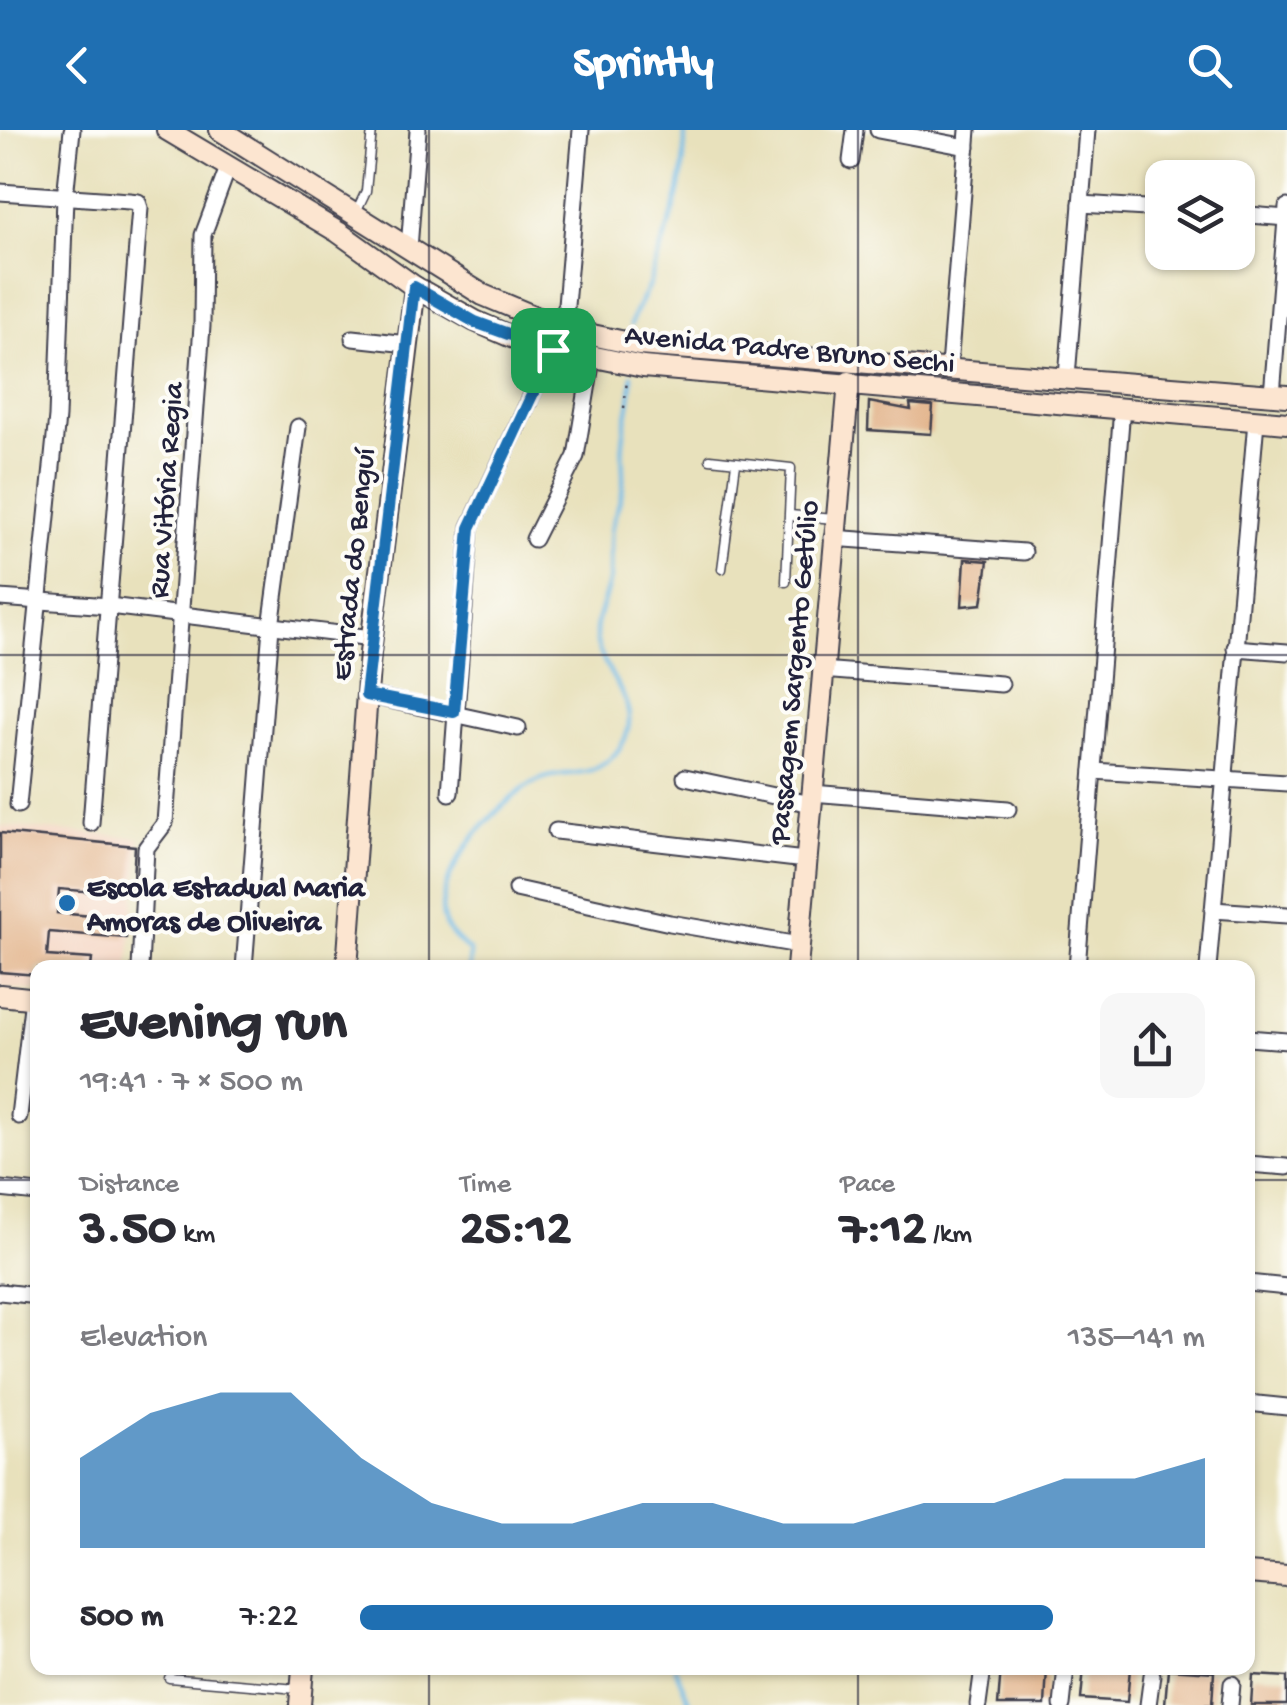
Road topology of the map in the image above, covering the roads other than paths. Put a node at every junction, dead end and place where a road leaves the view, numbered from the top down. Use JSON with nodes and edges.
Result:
{"nodes":[{"id":1,"x":72,"y":130,"type":"edge"},
{"id":2,"x":167,"y":130,"type":"edge"},
{"id":3,"x":220,"y":130,"type":"edge"},
{"id":4,"x":372,"y":130,"type":"edge"},
{"id":5,"x":418,"y":130,"type":"edge"},
{"id":6,"x":580,"y":130,"type":"edge"},
{"id":7,"x":855,"y":130,"type":"edge"},
{"id":8,"x":878,"y":130,"type":"edge"},
{"id":9,"x":1087,"y":130,"type":"edge"},
{"id":10,"x":968,"y":138,"type":"edge"},
{"id":11,"x":851,"y":161,"type":"dead end"},
{"id":12,"x":229,"y":165,"type":"junction"},
{"id":13,"x":0,"y":192,"type":"edge"},
{"id":14,"x":65,"y":197,"type":"junction"},
{"id":15,"x":1081,"y":204,"type":"junction"},
{"id":16,"x":1145,"y":208,"type":"edge"},
{"id":17,"x":1287,"y":208,"type":"edge"},
{"id":18,"x":356,"y":212,"type":"junction"},
{"id":19,"x":1255,"y":215,"type":"edge"},
{"id":20,"x":1287,"y":218,"type":"edge"},
{"id":21,"x":409,"y":248,"type":"junction"},
{"id":22,"x":414,"y":287,"type":"junction"},
{"id":23,"x":564,"y":325,"type":"junction"},
{"id":24,"x":353,"y":338,"type":"dead end"},
{"id":25,"x":407,"y":344,"type":"junction"},
{"id":26,"x":553,"y":350,"type":"junction"},
{"id":27,"x":592,"y":359,"type":"junction"},
{"id":28,"x":949,"y":368,"type":"junction"},
{"id":29,"x":1067,"y":377,"type":"junction"},
{"id":30,"x":849,"y":382,"type":"junction"},
{"id":31,"x":1279,"y":396,"type":"edge"},
{"id":32,"x":1122,"y":408,"type":"junction"},
{"id":33,"x":1256,"y":420,"type":"junction"},
{"id":34,"x":1287,"y":423,"type":"edge"},
{"id":35,"x":298,"y":428,"type":"dead end"},
{"id":36,"x":710,"y":460,"type":"dead end"},
{"id":37,"x":736,"y":463,"type":"junction"},
{"id":38,"x":790,"y":515,"type":"junction"},
{"id":39,"x":833,"y":529,"type":"junction"},
{"id":40,"x":534,"y":539,"type":"dead end"},
{"id":41,"x":1024,"y":552,"type":"dead end"},
{"id":42,"x":722,"y":569,"type":"dead end"},
{"id":43,"x":786,"y":582,"type":"dead end"},
{"id":44,"x":0,"y":598,"type":"edge"},
{"id":45,"x":39,"y":600,"type":"junction"},
{"id":46,"x":109,"y":606,"type":"junction"},
{"id":47,"x":183,"y":614,"type":"junction"},
{"id":48,"x":271,"y":626,"type":"junction"},
{"id":49,"x":372,"y":638,"type":"junction"},
{"id":50,"x":1235,"y":648,"type":"junction"},
{"id":51,"x":1287,"y":652,"type":"edge"},
{"id":52,"x":822,"y":670,"type":"junction"},
{"id":53,"x":1001,"y":684,"type":"dead end"},
{"id":54,"x":366,"y":695,"type":"junction"},
{"id":55,"x":454,"y":712,"type":"junction"},
{"id":56,"x":518,"y":728,"type":"dead end"},
{"id":57,"x":1093,"y":770,"type":"junction"},
{"id":58,"x":685,"y":778,"type":"dead end"},
{"id":59,"x":1222,"y":778,"type":"junction"},
{"id":60,"x":1287,"y":784,"type":"edge"},
{"id":61,"x":450,"y":793,"type":"dead end"},
{"id":62,"x":811,"y":798,"type":"junction"},
{"id":63,"x":18,"y":805,"type":"dead end"},
{"id":64,"x":1008,"y":808,"type":"dead end"},
{"id":65,"x":91,"y":823,"type":"dead end"},
{"id":66,"x":556,"y":831,"type":"dead end"},
{"id":67,"x":805,"y":860,"type":"junction"},
{"id":68,"x":516,"y":889,"type":"dead end"},
{"id":69,"x":1213,"y":910,"type":"junction"},
{"id":70,"x":1287,"y":915,"type":"edge"},
{"id":71,"x":798,"y":945,"type":"junction"},
{"id":72,"x":140,"y":960,"type":"edge"},
{"id":73,"x":245,"y":960,"type":"edge"},
{"id":74,"x":348,"y":960,"type":"edge"},
{"id":75,"x":797,"y":960,"type":"edge"},
{"id":76,"x":1077,"y":960,"type":"edge"},
{"id":77,"x":1209,"y":960,"type":"edge"},
{"id":78,"x":0,"y":996,"type":"edge"},
{"id":79,"x":30,"y":998,"type":"edge"},
{"id":80,"x":30,"y":1033,"type":"edge"},
{"id":81,"x":1255,"y":1039,"type":"edge"},
{"id":82,"x":1287,"y":1041,"type":"edge"},
{"id":83,"x":18,"y":1116,"type":"dead end"},
{"id":84,"x":1255,"y":1165,"type":"edge"},
{"id":85,"x":1287,"y":1168,"type":"edge"},
{"id":86,"x":0,"y":1190,"type":"edge"},
{"id":87,"x":30,"y":1192,"type":"edge"},
{"id":88,"x":1255,"y":1284,"type":"edge"},
{"id":89,"x":1287,"y":1287,"type":"edge"},
{"id":90,"x":0,"y":1292,"type":"edge"},
{"id":91,"x":30,"y":1295,"type":"edge"},
{"id":92,"x":1255,"y":1404,"type":"edge"},
{"id":93,"x":1287,"y":1408,"type":"edge"},
{"id":94,"x":1255,"y":1574,"type":"edge"},
{"id":95,"x":1287,"y":1576,"type":"edge"},
{"id":96,"x":982,"y":1675,"type":"edge"},
{"id":97,"x":1065,"y":1675,"type":"edge"},
{"id":98,"x":1152,"y":1675,"type":"dead end"},
{"id":99,"x":169,"y":1678,"type":"dead end"},
{"id":100,"x":1232,"y":1684,"type":"dead end"},
{"id":101,"x":301,"y":1697,"type":"edge"},
{"id":102,"x":978,"y":1705,"type":"edge"},
{"id":103,"x":1062,"y":1705,"type":"edge"},
{"id":104,"x":1148,"y":1705,"type":"edge"},
{"id":105,"x":1230,"y":1705,"type":"edge"}],
"edges":[{"from":1,"to":14,"type":"street"},
{"from":2,"to":12,"type":"main road","name":"Avenida Padre Bruno Sechi"},
{"from":3,"to":18,"type":"main road","name":"Avenida Padre Bruno Sechi"},
{"from":4,"to":18,"type":"lane"},
{"from":5,"to":21,"type":"street"},
{"from":6,"to":23,"type":"street"},
{"from":7,"to":11,"type":"street"},
{"from":8,"to":10,"type":"street"},
{"from":9,"to":15,"type":"street"},
{"from":10,"to":28,"type":"street"},
{"from":12,"to":22,"type":"main road","name":"Avenida Padre Bruno Sechi"},
{"from":12,"to":47,"type":"street","name":"Rua Vitória Regia"},
{"from":13,"to":14,"type":"street"},
{"from":14,"to":45,"type":"street"},
{"from":14,"to":46,"type":"street"},
{"from":15,"to":16,"type":"street"},
{"from":15,"to":29,"type":"street"},
{"from":17,"to":20,"type":"street"},
{"from":18,"to":21,"type":"main road","name":"Avenida Padre Bruno Sechi"},
{"from":19,"to":20,"type":"street"},
{"from":20,"to":31,"type":"street"},
{"from":21,"to":23,"type":"main road","name":"Avenida Padre Bruno Sechi"},
{"from":22,"to":25,"type":"main road","name":"Estrada do Benguí"},
{"from":22,"to":26,"type":"main road","name":"Avenida Padre Bruno Sechi"},
{"from":23,"to":28,"type":"main road","name":"Avenida Padre Bruno Sechi"},
{"from":24,"to":25,"type":"street"},
{"from":25,"to":49,"type":"main road","name":"Estrada do Benguí"},
{"from":26,"to":27,"type":"main road","name":"Avenida Padre Bruno Sechi"},
{"from":26,"to":55,"type":"street"},
{"from":27,"to":30,"type":"main road","name":"Avenida Padre Bruno Sechi"},
{"from":27,"to":40,"type":"street"},
{"from":28,"to":29,"type":"main road","name":"Avenida Padre Bruno Sechi"},
{"from":29,"to":31,"type":"main road","name":"Avenida Padre Bruno Sechi"},
{"from":30,"to":32,"type":"main road","name":"Avenida Padre Bruno Sechi"},
{"from":30,"to":39,"type":"main road","name":"Passagem Sargento Getúlio"},
{"from":32,"to":33,"type":"main road","name":"Avenida Padre Bruno Sechi"},
{"from":32,"to":57,"type":"street"},
{"from":33,"to":34,"type":"main road","name":"Avenida Padre Bruno Sechi"},
{"from":33,"to":50,"type":"street"},
{"from":35,"to":48,"type":"street"},
{"from":36,"to":37,"type":"lane"},
{"from":37,"to":38,"type":"lane"},
{"from":37,"to":42,"type":"lane"},
{"from":38,"to":39,"type":"lane"},
{"from":38,"to":43,"type":"lane"},
{"from":39,"to":41,"type":"street"},
{"from":39,"to":52,"type":"main road","name":"Passagem Sargento Getúlio"},
{"from":44,"to":45,"type":"street"},
{"from":45,"to":46,"type":"street"},
{"from":45,"to":63,"type":"street"},
{"from":46,"to":47,"type":"street"},
{"from":46,"to":65,"type":"street"},
{"from":47,"to":48,"type":"street"},
{"from":47,"to":72,"type":"street","name":"Rua Vitória Regia"},
{"from":48,"to":49,"type":"street"},
{"from":48,"to":73,"type":"street"},
{"from":49,"to":54,"type":"main road","name":"Estrada do Benguí"},
{"from":50,"to":51,"type":"street"},
{"from":50,"to":59,"type":"street"},
{"from":52,"to":53,"type":"street"},
{"from":52,"to":62,"type":"main road","name":"Passagem Sargento Getúlio"},
{"from":54,"to":55,"type":"street"},
{"from":54,"to":74,"type":"main road","name":"Estrada do Benguí"},
{"from":55,"to":56,"type":"street"},
{"from":55,"to":61,"type":"street"},
{"from":57,"to":59,"type":"street"},
{"from":57,"to":76,"type":"street"},
{"from":58,"to":62,"type":"street"},
{"from":59,"to":60,"type":"street"},
{"from":59,"to":69,"type":"street"},
{"from":62,"to":64,"type":"street"},
{"from":62,"to":67,"type":"main road","name":"Passagem Sargento Getúlio"},
{"from":66,"to":67,"type":"street"},
{"from":67,"to":71,"type":"main road","name":"Passagem Sargento Getúlio"},
{"from":68,"to":71,"type":"street"},
{"from":69,"to":70,"type":"street"},
{"from":69,"to":77,"type":"street"},
{"from":71,"to":75,"type":"main road","name":"Passagem Sargento Getúlio"},
{"from":78,"to":79,"type":"main road"},
{"from":80,"to":83,"type":"street"},
{"from":81,"to":82,"type":"street"},
{"from":84,"to":85,"type":"street"},
{"from":86,"to":87,"type":"street"},
{"from":88,"to":89,"type":"street"},
{"from":90,"to":91,"type":"street"},
{"from":92,"to":93,"type":"street"},
{"from":94,"to":95,"type":"main road"},
{"from":96,"to":102,"type":"street"},
{"from":97,"to":103,"type":"street"},
{"from":98,"to":104,"type":"street"},
{"from":99,"to":101,"type":"lane"},
{"from":100,"to":105,"type":"street"}]}
